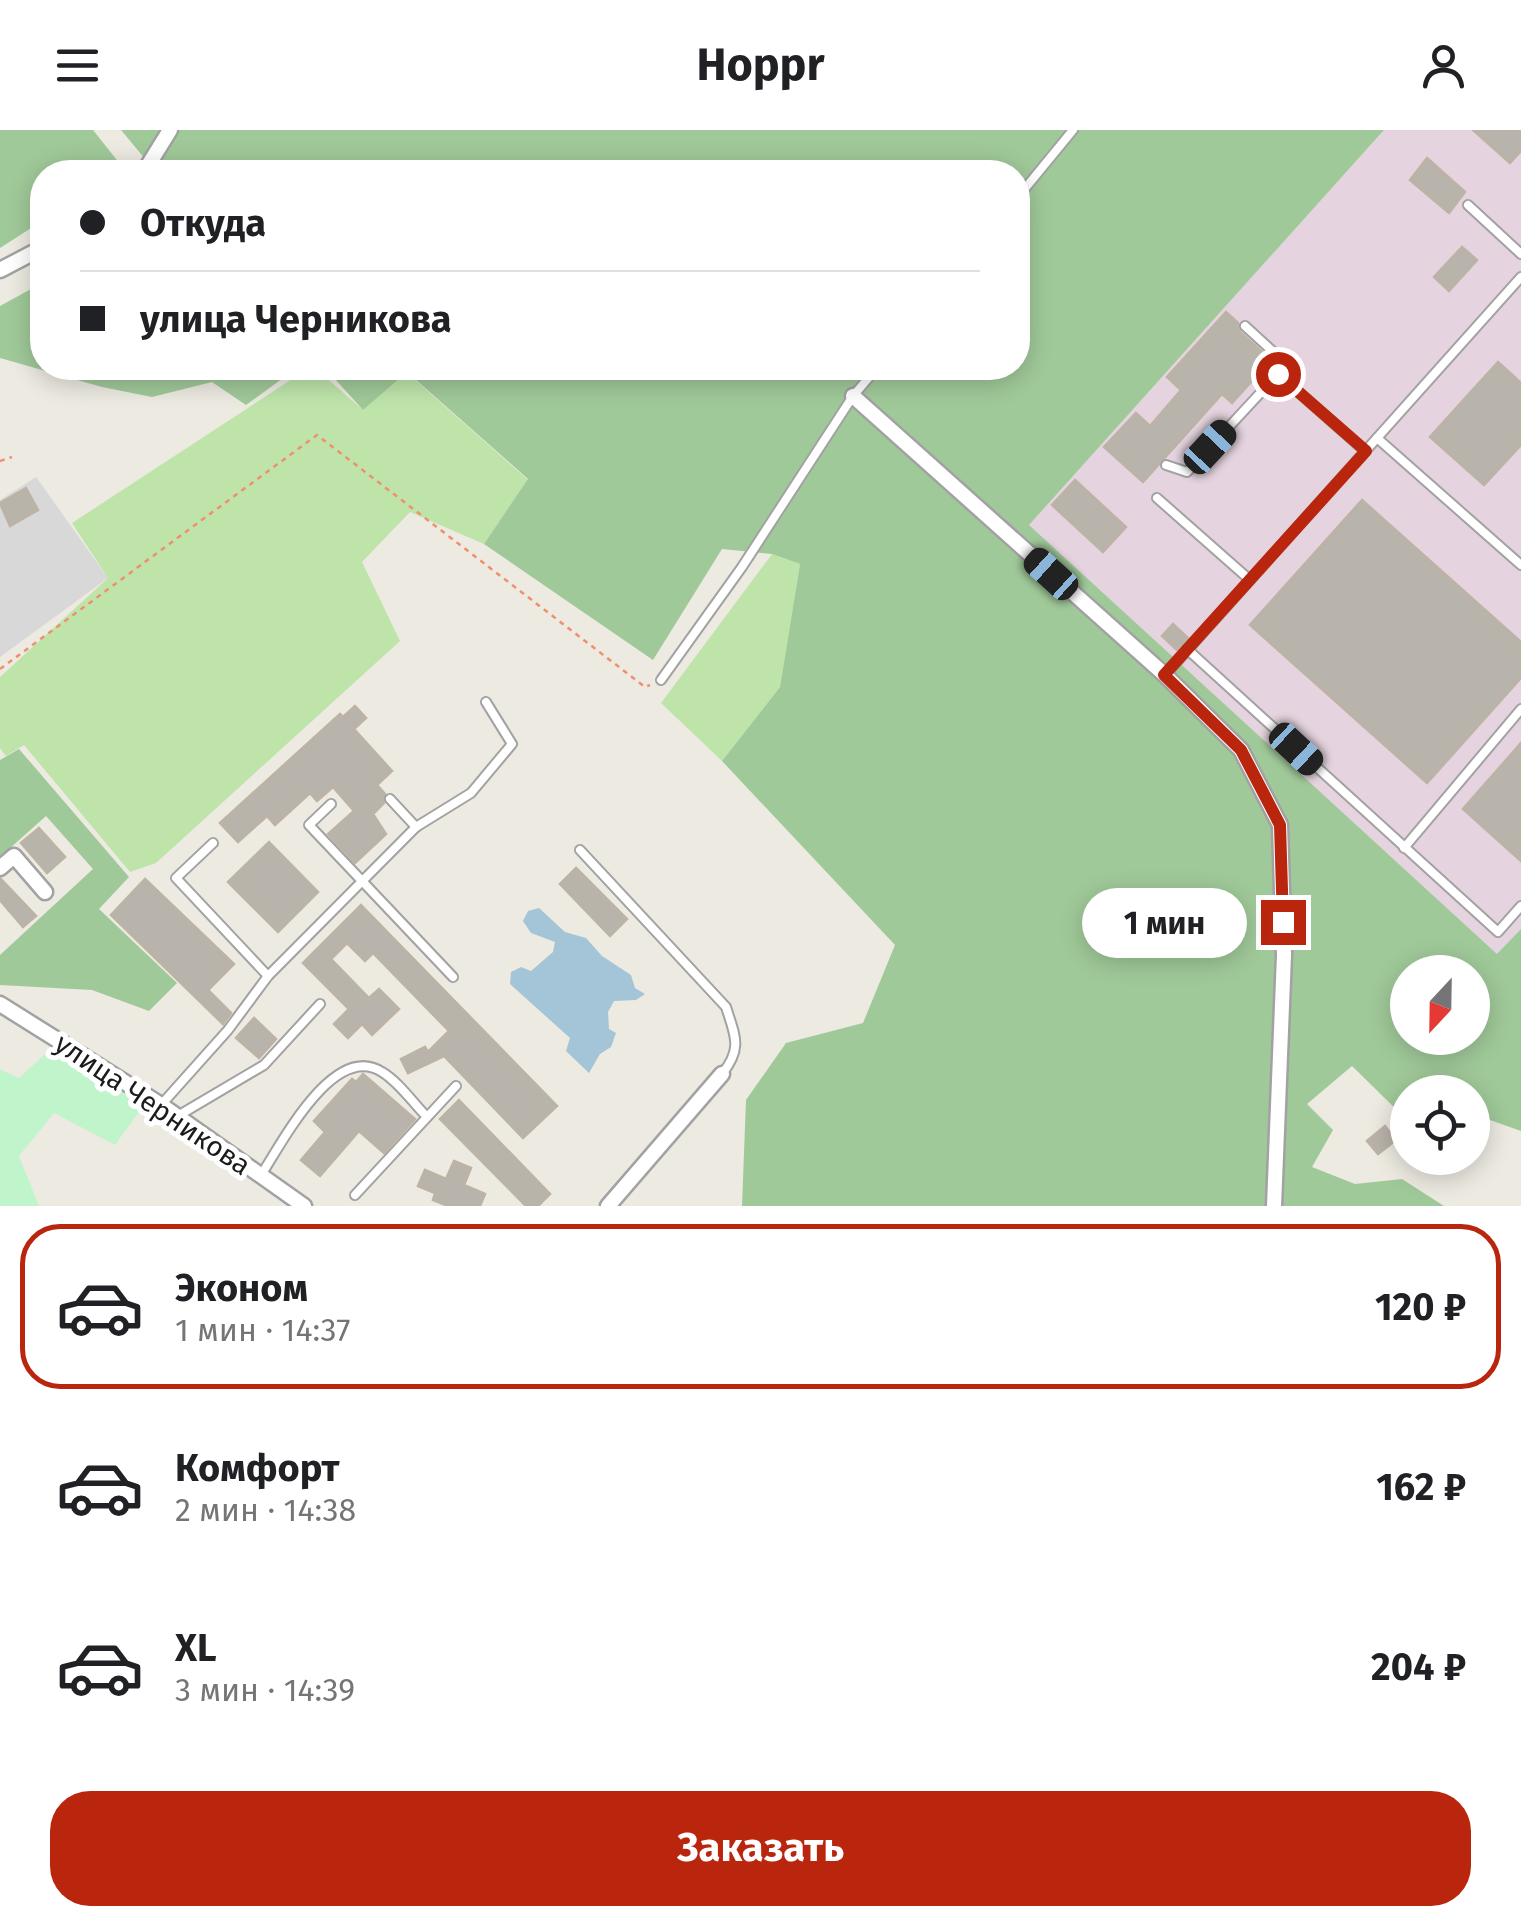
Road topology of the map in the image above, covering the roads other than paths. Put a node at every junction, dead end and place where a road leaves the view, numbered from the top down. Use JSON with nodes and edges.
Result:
{"nodes":[{"id":1,"x":170,"y":130,"type":"edge"},
{"id":2,"x":1073,"y":130,"type":"edge"},
{"id":3,"x":151,"y":160,"type":"edge"},
{"id":4,"x":1030,"y":182,"type":"edge"},
{"id":5,"x":1468,"y":205,"type":"dead end"},
{"id":6,"x":30,"y":254,"type":"edge"},
{"id":7,"x":1521,"y":254,"type":"edge"},
{"id":8,"x":0,"y":270,"type":"edge"},
{"id":9,"x":1521,"y":277,"type":"edge"},
{"id":10,"x":1245,"y":326,"type":"dead end"},
{"id":11,"x":1278,"y":374,"type":"junction"},
{"id":12,"x":867,"y":380,"type":"edge"},
{"id":13,"x":853,"y":396,"type":"junction"},
{"id":14,"x":1377,"y":438,"type":"junction"},
{"id":15,"x":1366,"y":451,"type":"junction"},
{"id":16,"x":1166,"y":466,"type":"dead end"},
{"id":17,"x":1157,"y":498,"type":"dead end"},
{"id":18,"x":1521,"y":564,"type":"edge"},
{"id":19,"x":1250,"y":580,"type":"junction"},
{"id":20,"x":1187,"y":650,"type":"junction"},
{"id":21,"x":1164,"y":675,"type":"junction"},
{"id":22,"x":661,"y":680,"type":"road end"},
{"id":23,"x":486,"y":702,"type":"dead end"},
{"id":24,"x":1521,"y":708,"type":"edge"},
{"id":25,"x":390,"y":800,"type":"dead end"},
{"id":26,"x":331,"y":804,"type":"dead end"},
{"id":27,"x":416,"y":828,"type":"junction"},
{"id":28,"x":213,"y":843,"type":"dead end"},
{"id":29,"x":1404,"y":848,"type":"junction"},
{"id":30,"x":580,"y":850,"type":"dead end"},
{"id":31,"x":0,"y":868,"type":"edge"},
{"id":32,"x":361,"y":882,"type":"junction"},
{"id":33,"x":45,"y":892,"type":"dead end"},
{"id":34,"x":1521,"y":906,"type":"edge"},
{"id":35,"x":268,"y":976,"type":"junction"},
{"id":36,"x":453,"y":977,"type":"dead end"},
{"id":37,"x":0,"y":1004,"type":"edge"},
{"id":38,"x":320,"y":1004,"type":"dead end"},
{"id":39,"x":722,"y":1074,"type":"joint"},
{"id":40,"x":456,"y":1086,"type":"dead end"},
{"id":41,"x":161,"y":1105,"type":"junction"},
{"id":42,"x":176,"y":1116,"type":"junction"},
{"id":43,"x":427,"y":1117,"type":"junction"},
{"id":44,"x":261,"y":1175,"type":"junction"},
{"id":45,"x":356,"y":1195,"type":"dead end"},
{"id":46,"x":304,"y":1206,"type":"edge"},
{"id":47,"x":608,"y":1206,"type":"edge"},
{"id":48,"x":1274,"y":1206,"type":"edge"}],
"edges":[{"from":1,"to":3,"type":"street"},
{"from":2,"to":4,"type":"lane"},
{"from":5,"to":7,"type":"lane"},
{"from":6,"to":8,"type":"street"},
{"from":9,"to":14,"type":"lane"},
{"from":10,"to":11,"type":"lane"},
{"from":11,"to":15,"type":"lane"},
{"from":11,"to":16,"type":"lane"},
{"from":12,"to":13,"type":"lane"},
{"from":13,"to":21,"type":"street"},
{"from":13,"to":22,"type":"lane"},
{"from":14,"to":15,"type":"lane"},
{"from":14,"to":18,"type":"lane"},
{"from":15,"to":19,"type":"lane"},
{"from":17,"to":19,"type":"lane"},
{"from":19,"to":20,"type":"lane"},
{"from":20,"to":21,"type":"lane"},
{"from":20,"to":29,"type":"lane"},
{"from":21,"to":48,"type":"street"},
{"from":23,"to":27,"type":"lane"},
{"from":24,"to":29,"type":"lane"},
{"from":25,"to":27,"type":"lane"},
{"from":26,"to":32,"type":"lane"},
{"from":27,"to":32,"type":"lane"},
{"from":28,"to":35,"type":"lane"},
{"from":29,"to":34,"type":"lane"},
{"from":30,"to":39,"type":"lane"},
{"from":31,"to":33,"type":"street"},
{"from":32,"to":35,"type":"lane"},
{"from":32,"to":36,"type":"lane"},
{"from":35,"to":41,"type":"lane"},
{"from":37,"to":41,"type":"street","name":"улица Черникова"},
{"from":38,"to":42,"type":"lane"},
{"from":39,"to":47,"type":"street"},
{"from":40,"to":43,"type":"lane"},
{"from":41,"to":42,"type":"street","name":"улица Черникова"},
{"from":42,"to":44,"type":"street","name":"улица Черникова"},
{"from":43,"to":44,"type":"lane"},
{"from":43,"to":45,"type":"lane"},
{"from":44,"to":46,"type":"street","name":"улица Черникова"}]}
